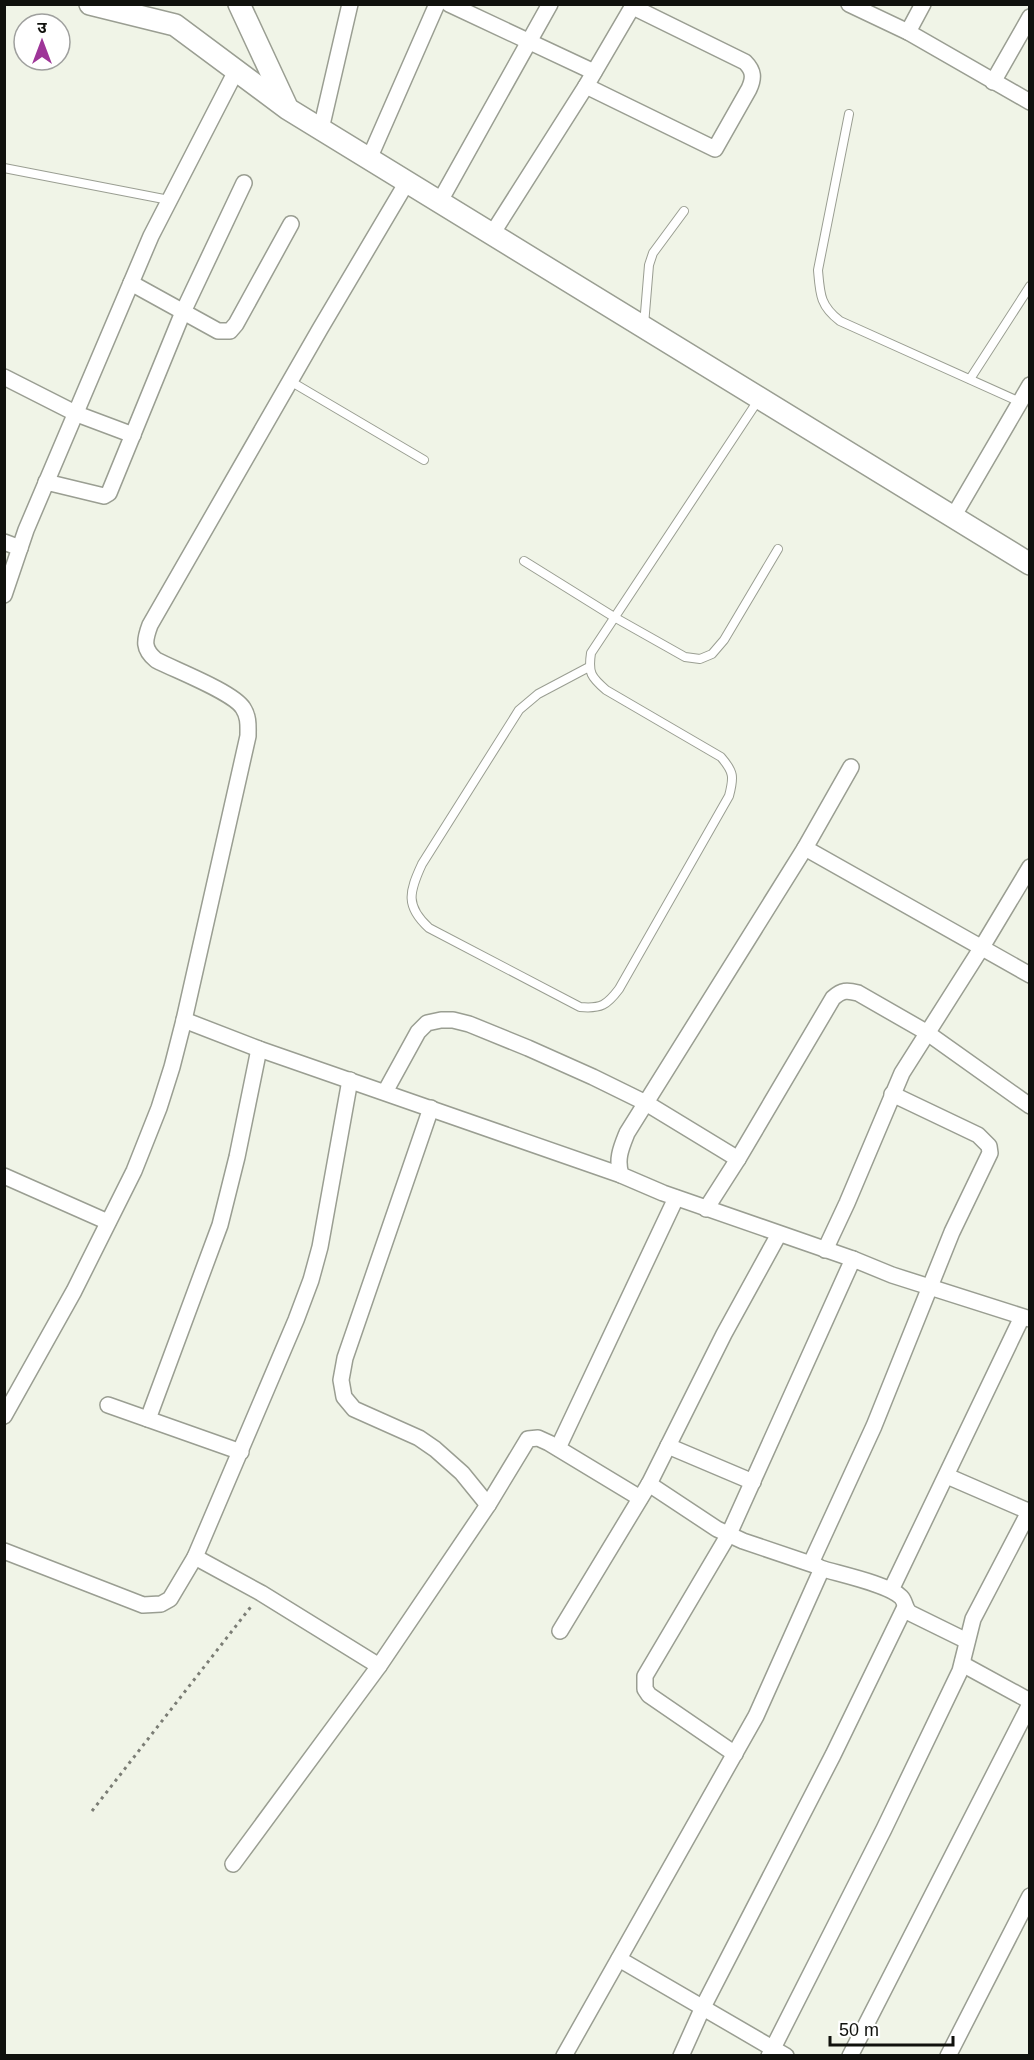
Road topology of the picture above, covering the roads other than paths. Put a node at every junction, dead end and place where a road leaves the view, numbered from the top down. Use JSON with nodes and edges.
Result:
{"nodes":[{"id":1,"x":90,"y":4,"type":"edge"},
{"id":2,"x":148,"y":4,"type":"edge"},
{"id":3,"x":239,"y":4,"type":"edge"},
{"id":4,"x":350,"y":4,"type":"edge"},
{"id":5,"x":437,"y":4,"type":"edge"},
{"id":6,"x":449,"y":4,"type":"edge"},
{"id":7,"x":550,"y":4,"type":"edge"},
{"id":8,"x":849,"y":4,"type":"edge"},
{"id":9,"x":923,"y":4,"type":"edge"},
{"id":10,"x":633,"y":6,"type":"edge"},
{"id":11,"x":1029,"y":17,"type":"edge"},
{"id":12,"x":175,"y":25,"type":"junction"},
{"id":13,"x":908,"y":32,"type":"junction"},
{"id":14,"x":529,"y":42,"type":"junction"},
{"id":15,"x":237,"y":69,"type":"junction"},
{"id":16,"x":594,"y":72,"type":"junction"},
{"id":17,"x":993,"y":82,"type":"junction"},
{"id":18,"x":586,"y":86,"type":"junction"},
{"id":19,"x":1029,"y":102,"type":"edge"},
{"id":20,"x":288,"y":109,"type":"junction"},
{"id":21,"x":849,"y":114,"type":"dead end"},
{"id":22,"x":321,"y":129,"type":"junction"},
{"id":23,"x":369,"y":159,"type":"junction"},
{"id":24,"x":4,"y":168,"type":"edge"},
{"id":25,"x":407,"y":182,"type":"junction"},
{"id":26,"x":244,"y":183,"type":"dead end"},
{"id":27,"x":169,"y":200,"type":"junction"},
{"id":28,"x":440,"y":201,"type":"junction"},
{"id":29,"x":684,"y":211,"type":"dead end"},
{"id":30,"x":291,"y":224,"type":"dead end"},
{"id":31,"x":492,"y":234,"type":"junction"},
{"id":32,"x":131,"y":283,"type":"junction"},
{"id":33,"x":1029,"y":286,"type":"edge"},
{"id":34,"x":183,"y":312,"type":"junction"},
{"id":35,"x":644,"y":326,"type":"junction"},
{"id":36,"x":4,"y":377,"type":"edge"},
{"id":37,"x":970,"y":380,"type":"junction"},
{"id":38,"x":290,"y":381,"type":"junction"},
{"id":39,"x":1029,"y":385,"type":"edge"},
{"id":40,"x":760,"y":398,"type":"junction"},
{"id":41,"x":1020,"y":402,"type":"junction"},
{"id":42,"x":77,"y":414,"type":"junction"},
{"id":43,"x":133,"y":435,"type":"junction"},
{"id":44,"x":423,"y":460,"type":"dead end"},
{"id":45,"x":46,"y":482,"type":"junction"},
{"id":46,"x":953,"y":517,"type":"junction"},
{"id":47,"x":4,"y":542,"type":"edge"},
{"id":48,"x":20,"y":548,"type":"junction"},
{"id":49,"x":778,"y":549,"type":"dead end"},
{"id":50,"x":524,"y":561,"type":"dead end"},
{"id":51,"x":1029,"y":564,"type":"edge"},
{"id":52,"x":4,"y":595,"type":"edge"},
{"id":53,"x":614,"y":617,"type":"junction"},
{"id":54,"x":589,"y":667,"type":"junction"},
{"id":55,"x":851,"y":767,"type":"dead end"},
{"id":56,"x":805,"y":848,"type":"junction"},
{"id":57,"x":1029,"y":867,"type":"edge"},
{"id":58,"x":982,"y":946,"type":"junction"},
{"id":59,"x":1029,"y":975,"type":"edge"},
{"id":60,"x":184,"y":1020,"type":"junction"},
{"id":61,"x":926,"y":1032,"type":"junction"},
{"id":62,"x":259,"y":1049,"type":"junction"},
{"id":63,"x":350,"y":1080,"type":"junction"},
{"id":64,"x":385,"y":1092,"type":"junction"},
{"id":65,"x":892,"y":1094,"type":"junction"},
{"id":66,"x":646,"y":1103,"type":"junction"},
{"id":67,"x":1029,"y":1106,"type":"edge"},
{"id":68,"x":431,"y":1108,"type":"junction"},
{"id":69,"x":738,"y":1159,"type":"junction"},
{"id":70,"x":621,"y":1175,"type":"junction"},
{"id":71,"x":4,"y":1176,"type":"edge"},
{"id":72,"x":676,"y":1198,"type":"junction"},
{"id":73,"x":706,"y":1209,"type":"junction"},
{"id":74,"x":108,"y":1222,"type":"junction"},
{"id":75,"x":779,"y":1234,"type":"junction"},
{"id":76,"x":825,"y":1250,"type":"junction"},
{"id":77,"x":854,"y":1259,"type":"junction"},
{"id":78,"x":929,"y":1288,"type":"junction"},
{"id":79,"x":1026,"y":1318,"type":"edge"},
{"id":80,"x":108,"y":1404,"type":"dead end"},
{"id":81,"x":4,"y":1416,"type":"edge"},
{"id":82,"x":148,"y":1419,"type":"junction"},
{"id":83,"x":668,"y":1446,"type":"junction"},
{"id":84,"x":558,"y":1448,"type":"junction"},
{"id":85,"x":240,"y":1452,"type":"junction"},
{"id":86,"x":947,"y":1476,"type":"junction"},
{"id":87,"x":753,"y":1482,"type":"junction"},
{"id":88,"x":649,"y":1484,"type":"junction"},
{"id":89,"x":640,"y":1498,"type":"junction"},
{"id":90,"x":488,"y":1504,"type":"junction"},
{"id":91,"x":1029,"y":1511,"type":"edge"},
{"id":92,"x":729,"y":1534,"type":"junction"},
{"id":93,"x":4,"y":1551,"type":"edge"},
{"id":94,"x":195,"y":1557,"type":"junction"},
{"id":95,"x":815,"y":1566,"type":"junction"},
{"id":96,"x":891,"y":1590,"type":"junction"},
{"id":97,"x":905,"y":1607,"type":"junction"},
{"id":98,"x":560,"y":1631,"type":"dead end"},
{"id":99,"x":967,"y":1641,"type":"junction"},
{"id":100,"x":963,"y":1661,"type":"junction"},
{"id":101,"x":379,"y":1666,"type":"junction"},
{"id":102,"x":1029,"y":1703,"type":"edge"},
{"id":103,"x":735,"y":1754,"type":"junction"},
{"id":104,"x":233,"y":1864,"type":"dead end"},
{"id":105,"x":1029,"y":1896,"type":"edge"},
{"id":106,"x":619,"y":1959,"type":"junction"},
{"id":107,"x":703,"y":2007,"type":"junction"},
{"id":108,"x":776,"y":2053,"type":"edge"},
{"id":109,"x":564,"y":2055,"type":"edge"},
{"id":110,"x":681,"y":2055,"type":"edge"},
{"id":111,"x":850,"y":2055,"type":"edge"},
{"id":112,"x":948,"y":2055,"type":"edge"}],
"edges":[{"from":1,"to":12,"type":"street"},
{"from":2,"to":12,"type":"street"},
{"from":3,"to":20,"type":"street"},
{"from":4,"to":22,"type":"street"},
{"from":5,"to":23,"type":"street"},
{"from":6,"to":14,"type":"street"},
{"from":7,"to":14,"type":"street"},
{"from":8,"to":13,"type":"street"},
{"from":9,"to":13,"type":"street"},
{"from":10,"to":16,"type":"street"},
{"from":10,"to":18,"type":"street"},
{"from":11,"to":17,"type":"street"},
{"from":12,"to":15,"type":"street"},
{"from":13,"to":17,"type":"street"},
{"from":14,"to":16,"type":"street"},
{"from":14,"to":28,"type":"street"},
{"from":15,"to":20,"type":"street"},
{"from":15,"to":27,"type":"street"},
{"from":16,"to":18,"type":"street"},
{"from":17,"to":19,"type":"street"},
{"from":18,"to":31,"type":"street"},
{"from":20,"to":22,"type":"street"},
{"from":21,"to":37,"type":"lane"},
{"from":22,"to":23,"type":"street"},
{"from":23,"to":25,"type":"street"},
{"from":24,"to":27,"type":"lane"},
{"from":25,"to":28,"type":"street"},
{"from":25,"to":38,"type":"street"},
{"from":26,"to":34,"type":"street"},
{"from":27,"to":32,"type":"street"},
{"from":28,"to":31,"type":"street"},
{"from":29,"to":35,"type":"lane"},
{"from":30,"to":34,"type":"street"},
{"from":31,"to":35,"type":"street"},
{"from":32,"to":34,"type":"street"},
{"from":32,"to":42,"type":"street"},
{"from":33,"to":37,"type":"lane"},
{"from":34,"to":43,"type":"street"},
{"from":35,"to":40,"type":"street"},
{"from":36,"to":42,"type":"street"},
{"from":37,"to":41,"type":"lane"},
{"from":38,"to":44,"type":"lane"},
{"from":38,"to":60,"type":"street"},
{"from":39,"to":41,"type":"street"},
{"from":40,"to":46,"type":"street"},
{"from":40,"to":53,"type":"lane"},
{"from":41,"to":46,"type":"street"},
{"from":42,"to":43,"type":"street"},
{"from":42,"to":45,"type":"street"},
{"from":43,"to":45,"type":"street"},
{"from":45,"to":48,"type":"street"},
{"from":46,"to":51,"type":"street"},
{"from":47,"to":48,"type":"street"},
{"from":48,"to":52,"type":"street"},
{"from":49,"to":53,"type":"lane"},
{"from":50,"to":53,"type":"lane"},
{"from":53,"to":54,"type":"lane"},
{"from":54,"to":54,"type":"lane"},
{"from":55,"to":56,"type":"street"},
{"from":56,"to":58,"type":"street"},
{"from":56,"to":66,"type":"street"},
{"from":57,"to":58,"type":"street"},
{"from":58,"to":59,"type":"street"},
{"from":58,"to":61,"type":"street"},
{"from":60,"to":62,"type":"street"},
{"from":60,"to":74,"type":"street"},
{"from":61,"to":65,"type":"street"},
{"from":61,"to":67,"type":"street"},
{"from":61,"to":69,"type":"street"},
{"from":62,"to":63,"type":"street"},
{"from":62,"to":82,"type":"street"},
{"from":63,"to":64,"type":"street"},
{"from":63,"to":85,"type":"street"},
{"from":64,"to":66,"type":"street"},
{"from":64,"to":68,"type":"street"},
{"from":65,"to":76,"type":"street"},
{"from":65,"to":78,"type":"street"},
{"from":66,"to":69,"type":"street"},
{"from":66,"to":70,"type":"street"},
{"from":68,"to":70,"type":"street"},
{"from":68,"to":90,"type":"street"},
{"from":69,"to":73,"type":"street"},
{"from":70,"to":72,"type":"street"},
{"from":71,"to":74,"type":"street"},
{"from":72,"to":73,"type":"street"},
{"from":72,"to":84,"type":"street"},
{"from":73,"to":75,"type":"street"},
{"from":74,"to":81,"type":"street"},
{"from":75,"to":76,"type":"street"},
{"from":75,"to":83,"type":"street"},
{"from":76,"to":77,"type":"street"},
{"from":77,"to":78,"type":"street"},
{"from":77,"to":87,"type":"street"},
{"from":78,"to":79,"type":"street"},
{"from":78,"to":95,"type":"street"},
{"from":79,"to":86,"type":"street"},
{"from":80,"to":82,"type":"street"},
{"from":82,"to":85,"type":"street"},
{"from":83,"to":87,"type":"street"},
{"from":83,"to":88,"type":"street"},
{"from":84,"to":89,"type":"street"},
{"from":84,"to":90,"type":"street"},
{"from":85,"to":94,"type":"street"},
{"from":86,"to":91,"type":"street"},
{"from":86,"to":96,"type":"street"},
{"from":87,"to":92,"type":"street"},
{"from":88,"to":89,"type":"street"},
{"from":88,"to":92,"type":"street"},
{"from":89,"to":98,"type":"street"},
{"from":90,"to":101,"type":"street"},
{"from":91,"to":99,"type":"street"},
{"from":92,"to":95,"type":"street"},
{"from":92,"to":103,"type":"street"},
{"from":93,"to":94,"type":"street"},
{"from":94,"to":101,"type":"street"},
{"from":95,"to":96,"type":"street"},
{"from":95,"to":103,"type":"street"},
{"from":96,"to":97,"type":"street"},
{"from":97,"to":99,"type":"street"},
{"from":97,"to":107,"type":"street"},
{"from":99,"to":100,"type":"street"},
{"from":100,"to":102,"type":"street"},
{"from":100,"to":108,"type":"street"},
{"from":101,"to":104,"type":"street"},
{"from":102,"to":111,"type":"street"},
{"from":103,"to":106,"type":"street"},
{"from":105,"to":112,"type":"street"},
{"from":106,"to":107,"type":"street"},
{"from":106,"to":109,"type":"street"},
{"from":107,"to":108,"type":"street"},
{"from":107,"to":110,"type":"street"}]}
